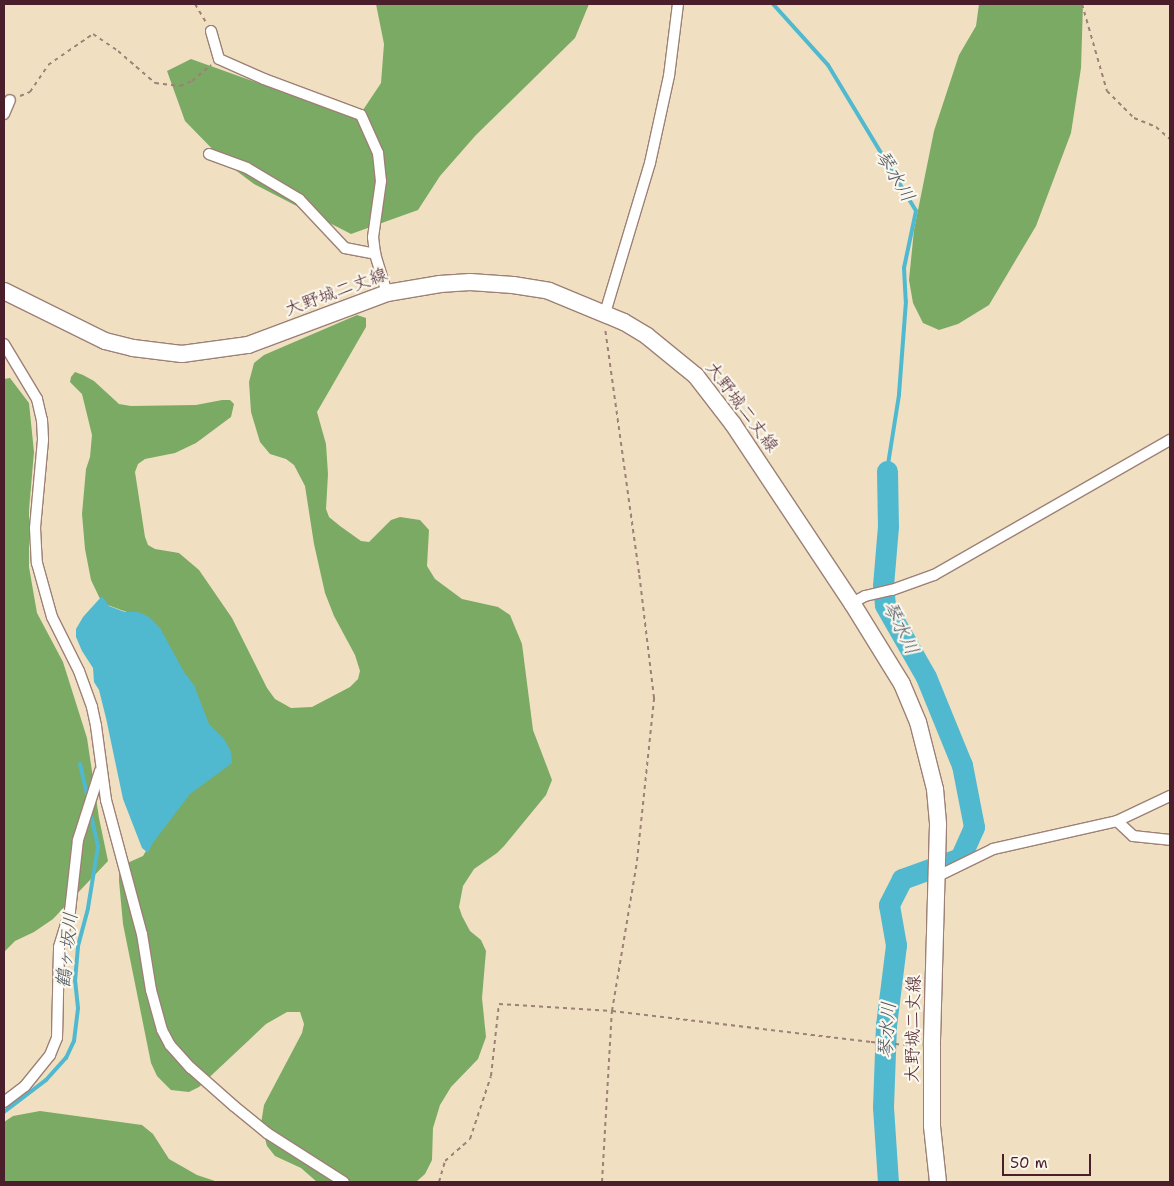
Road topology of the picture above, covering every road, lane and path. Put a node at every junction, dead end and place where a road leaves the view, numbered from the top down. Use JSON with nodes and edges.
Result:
{"nodes":[{"id":1,"x":195,"y":4,"type":"edge"},
{"id":2,"x":678,"y":4,"type":"edge"},
{"id":3,"x":1082,"y":4,"type":"edge"},
{"id":4,"x":211,"y":31,"type":"joint"},
{"id":5,"x":219,"y":59,"type":"junction"},
{"id":6,"x":10,"y":100,"type":"joint"},
{"id":7,"x":4,"y":114,"type":"edge"},
{"id":8,"x":1170,"y":139,"type":"edge"},
{"id":9,"x":209,"y":154,"type":"dead end"},
{"id":10,"x":375,"y":254,"type":"junction"},
{"id":11,"x":4,"y":291,"type":"edge"},
{"id":12,"x":387,"y":292,"type":"junction"},
{"id":13,"x":605,"y":313,"type":"junction"},
{"id":14,"x":4,"y":344,"type":"edge"},
{"id":15,"x":1170,"y":440,"type":"edge"},
{"id":16,"x":852,"y":603,"type":"junction"},
{"id":17,"x":101,"y":768,"type":"junction"},
{"id":18,"x":1170,"y":796,"type":"edge"},
{"id":19,"x":1117,"y":821,"type":"junction"},
{"id":20,"x":1170,"y":840,"type":"edge"},
{"id":21,"x":938,"y":876,"type":"junction"},
{"id":22,"x":612,"y":1011,"type":"junction"},
{"id":23,"x":932,"y":1046,"type":"junction"},
{"id":24,"x":4,"y":1102,"type":"edge"},
{"id":25,"x":344,"y":1182,"type":"edge"},
{"id":26,"x":438,"y":1182,"type":"edge"},
{"id":27,"x":602,"y":1182,"type":"edge"},
{"id":28,"x":938,"y":1182,"type":"edge"}],
"edges":[{"from":1,"to":4,"type":"path"},
{"from":2,"to":13,"type":"street"},
{"from":3,"to":8,"type":"path"},
{"from":4,"to":5,"type":"street"},
{"from":5,"to":6,"type":"path"},
{"from":5,"to":10,"type":"street"},
{"from":6,"to":7,"type":"street"},
{"from":9,"to":10,"type":"street"},
{"from":10,"to":12,"type":"street"},
{"from":11,"to":12,"type":"main road","name":"大野城二丈線"},
{"from":12,"to":13,"type":"main road","name":"大野城二丈線"},
{"from":13,"to":16,"type":"main road","name":"大野城二丈線"},
{"from":13,"to":22,"type":"path"},
{"from":14,"to":17,"type":"street"},
{"from":15,"to":16,"type":"street"},
{"from":16,"to":21,"type":"main road","name":"大野城二丈線"},
{"from":17,"to":24,"type":"street"},
{"from":17,"to":25,"type":"street"},
{"from":18,"to":19,"type":"street"},
{"from":19,"to":20,"type":"street"},
{"from":19,"to":21,"type":"street"},
{"from":21,"to":23,"type":"main road","name":"大野城二丈線"},
{"from":22,"to":23,"type":"path"},
{"from":22,"to":26,"type":"path"},
{"from":22,"to":27,"type":"path"},
{"from":23,"to":28,"type":"main road","name":"大野城二丈線"}]}
